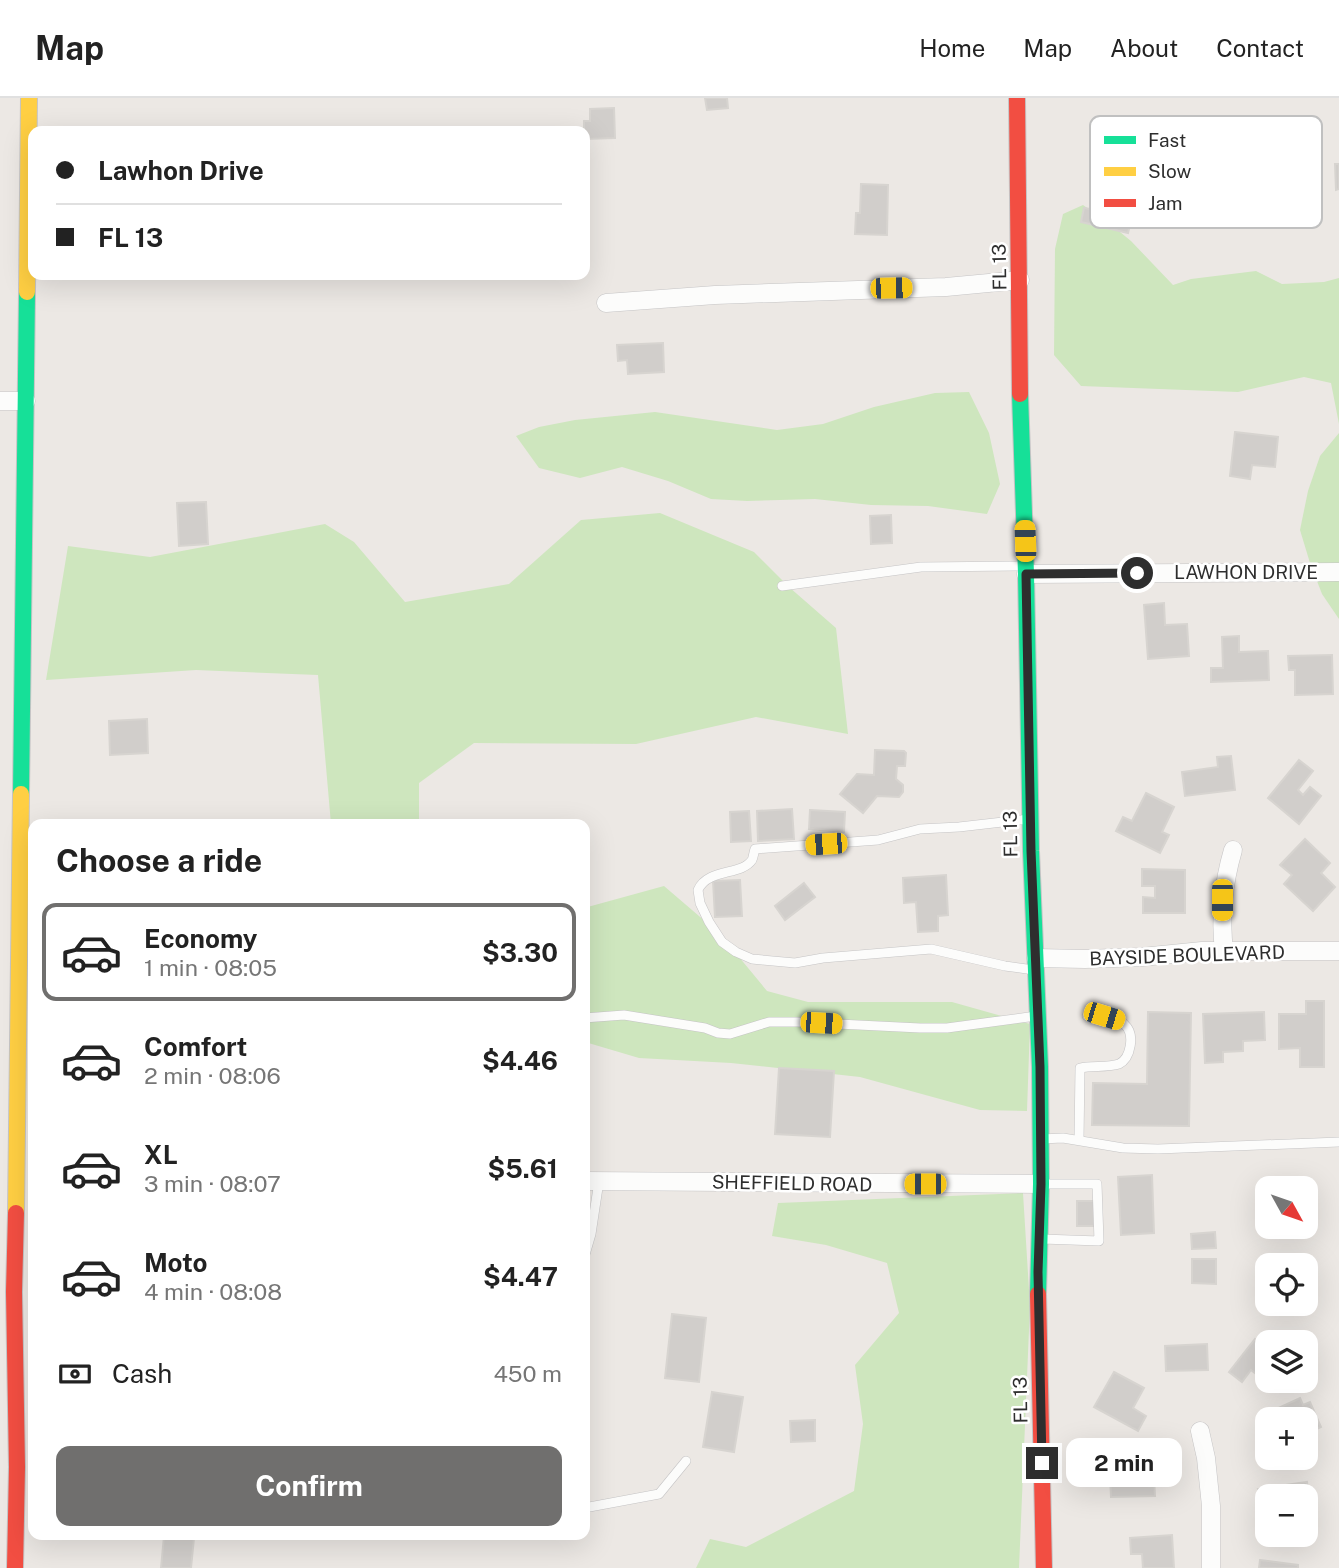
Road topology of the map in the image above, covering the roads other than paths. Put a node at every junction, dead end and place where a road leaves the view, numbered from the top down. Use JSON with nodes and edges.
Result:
{"nodes":[{"id":1,"x":29,"y":98,"type":"edge"},
{"id":2,"x":1017,"y":98,"type":"edge"},
{"id":3,"x":29,"y":126,"type":"edge"},
{"id":4,"x":28,"y":199,"type":"edge"},
{"id":5,"x":1020,"y":280,"type":"junction"},
{"id":6,"x":606,"y":303,"type":"dead end"},
{"id":7,"x":0,"y":401,"type":"edge"},
{"id":8,"x":26,"y":401,"type":"junction"},
{"id":9,"x":1026,"y":570,"type":"junction"},
{"id":10,"x":1339,"y":572,"type":"edge"},
{"id":11,"x":782,"y":586,"type":"dead end"},
{"id":12,"x":1030,"y":819,"type":"junction"},
{"id":13,"x":1233,"y":850,"type":"dead end"},
{"id":14,"x":1224,"y":951,"type":"junction"},
{"id":15,"x":1339,"y":951,"type":"edge"},
{"id":16,"x":1036,"y":964,"type":"junction"},
{"id":17,"x":9,"y":1008,"type":"edge"},
{"id":18,"x":1038,"y":1016,"type":"junction"},
{"id":19,"x":1087,"y":1016,"type":"dead end"},
{"id":20,"x":590,"y":1018,"type":"edge"},
{"id":21,"x":1041,"y":1139,"type":"junction"},
{"id":22,"x":1079,"y":1140,"type":"junction"},
{"id":23,"x":1339,"y":1142,"type":"edge"},
{"id":24,"x":25,"y":1176,"type":"edge"},
{"id":25,"x":592,"y":1181,"type":"edge"},
{"id":26,"x":1041,"y":1184,"type":"junction"},
{"id":27,"x":590,"y":1237,"type":"edge"},
{"id":28,"x":1039,"y":1239,"type":"junction"},
{"id":29,"x":1200,"y":1432,"type":"dead end"},
{"id":30,"x":686,"y":1461,"type":"dead end"},
{"id":31,"x":590,"y":1507,"type":"edge"},
{"id":32,"x":15,"y":1568,"type":"edge"},
{"id":33,"x":1044,"y":1568,"type":"edge"},
{"id":34,"x":1211,"y":1568,"type":"edge"}],
"edges":[{"from":1,"to":3,"type":"street"},
{"from":2,"to":5,"type":"street","name":"FL 13"},
{"from":4,"to":8,"type":"street"},
{"from":5,"to":6,"type":"street"},
{"from":5,"to":9,"type":"street","name":"FL 13"},
{"from":7,"to":8,"type":"street"},
{"from":8,"to":17,"type":"street"},
{"from":9,"to":10,"type":"street","name":"LAWHON DRIVE"},
{"from":9,"to":11,"type":"lane"},
{"from":9,"to":12,"type":"street","name":"FL 13"},
{"from":12,"to":16,"type":"street","name":"FL 13"},
{"from":12,"to":16,"type":"lane"},
{"from":13,"to":14,"type":"street"},
{"from":14,"to":15,"type":"street","name":"BAYSIDE BOULEVARD"},
{"from":14,"to":16,"type":"street","name":"BAYSIDE BOULEVARD"},
{"from":16,"to":18,"type":"street","name":"FL 13"},
{"from":17,"to":24,"type":"street"},
{"from":18,"to":20,"type":"lane"},
{"from":18,"to":21,"type":"street","name":"FL 13"},
{"from":19,"to":22,"type":"lane"},
{"from":21,"to":22,"type":"lane"},
{"from":21,"to":26,"type":"street","name":"FL 13"},
{"from":22,"to":23,"type":"lane"},
{"from":24,"to":32,"type":"street"},
{"from":25,"to":26,"type":"street","name":"SHEFFIELD ROAD"},
{"from":25,"to":27,"type":"lane"},
{"from":26,"to":28,"type":"street","name":"FL 13"},
{"from":26,"to":28,"type":"lane"},
{"from":28,"to":33,"type":"street","name":"FL 13"},
{"from":29,"to":34,"type":"street"},
{"from":30,"to":31,"type":"lane"}]}
